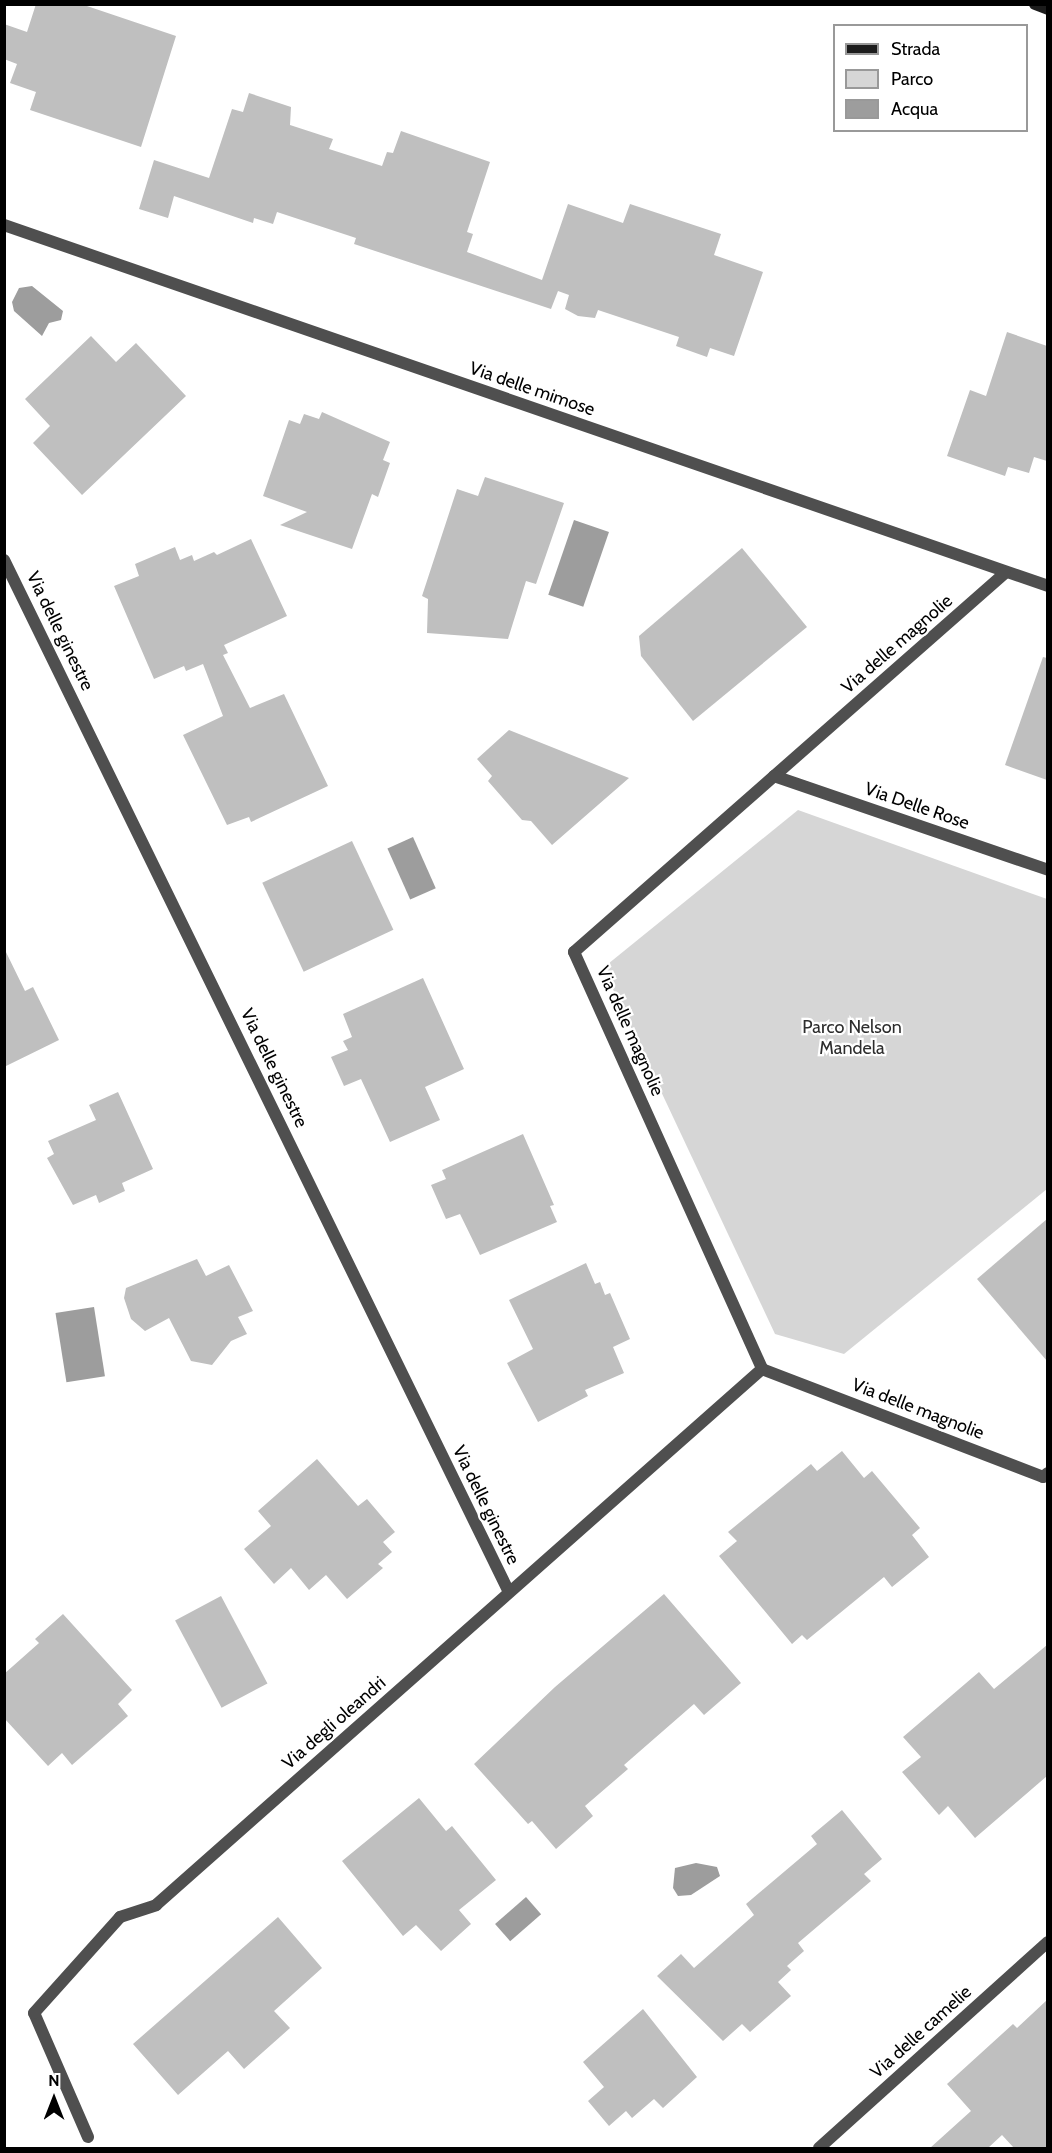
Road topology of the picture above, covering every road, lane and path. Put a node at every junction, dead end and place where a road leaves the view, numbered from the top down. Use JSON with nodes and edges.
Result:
{"nodes":[{"id":1,"x":1035,"y":4,"type":"edge"},
{"id":2,"x":1047,"y":9,"type":"edge"},
{"id":3,"x":4,"y":225,"type":"edge"},
{"id":4,"x":4,"y":560,"type":"edge"},
{"id":5,"x":1005,"y":573,"type":"junction"},
{"id":6,"x":1047,"y":586,"type":"edge"},
{"id":7,"x":774,"y":776,"type":"junction"},
{"id":8,"x":1047,"y":870,"type":"edge"},
{"id":9,"x":762,"y":1369,"type":"junction"},
{"id":10,"x":1047,"y":1473,"type":"edge"},
{"id":11,"x":509,"y":1592,"type":"junction"},
{"id":12,"x":1047,"y":1942,"type":"edge"},
{"id":13,"x":88,"y":2137,"type":"dead end"},
{"id":14,"x":819,"y":2148,"type":"edge"}],
"edges":[{"from":1,"to":2,"type":"main road"},
{"from":3,"to":5,"type":"street","name":"Via delle mimose"},
{"from":4,"to":11,"type":"street","name":"Via delle ginestre"},
{"from":5,"to":6,"type":"street","name":"Via delle mimose"},
{"from":5,"to":7,"type":"street","name":"Via delle magnolie"},
{"from":7,"to":8,"type":"street","name":"Via Delle Rose"},
{"from":7,"to":9,"type":"street","name":"Via delle magnolie"},
{"from":9,"to":10,"type":"street","name":"Via delle magnolie"},
{"from":9,"to":11,"type":"street","name":"Via degli oleandri"},
{"from":11,"to":13,"type":"street","name":"Via degli oleandri"},
{"from":12,"to":14,"type":"street","name":"Via delle camelie"}]}
